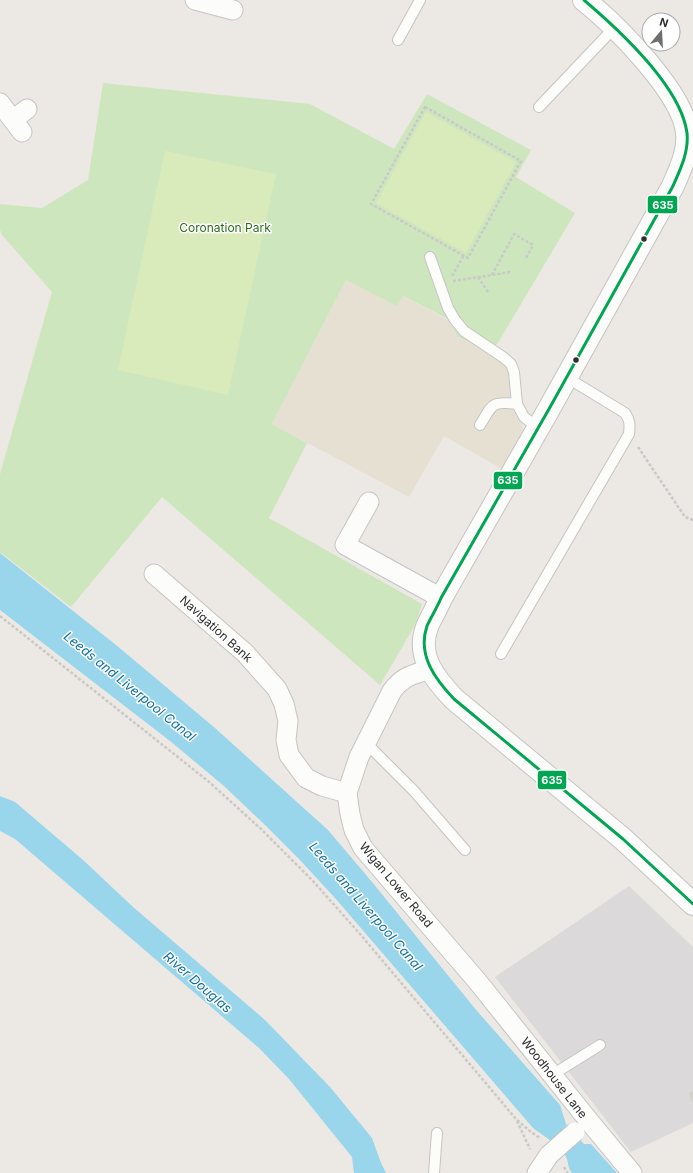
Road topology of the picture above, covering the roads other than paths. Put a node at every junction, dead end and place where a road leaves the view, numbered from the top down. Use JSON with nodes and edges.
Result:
{"nodes":[{"id":1,"x":195,"y":0,"type":"edge"},
{"id":2,"x":420,"y":0,"type":"edge"},
{"id":3,"x":584,"y":0,"type":"edge"},
{"id":4,"x":214,"y":3,"type":"edge"},
{"id":5,"x":233,"y":10,"type":"dead end"},
{"id":6,"x":615,"y":28,"type":"junction"},
{"id":7,"x":398,"y":40,"type":"dead end"},
{"id":8,"x":0,"y":103,"type":"edge"},
{"id":9,"x":539,"y":107,"type":"dead end"},
{"id":10,"x":21,"y":120,"type":"dead end"},
{"id":11,"x":690,"y":142,"type":"edge"},
{"id":12,"x":430,"y":258,"type":"dead end"},
{"id":13,"x":566,"y":377,"type":"junction"},
{"id":14,"x":517,"y":404,"type":"junction"},
{"id":15,"x":480,"y":425,"type":"dead end"},
{"id":16,"x":538,"y":428,"type":"junction"},
{"id":17,"x":369,"y":502,"type":"dead end"},
{"id":18,"x":154,"y":574,"type":"dead end"},
{"id":19,"x":441,"y":598,"type":"junction"},
{"id":20,"x":501,"y":654,"type":"dead end"},
{"id":21,"x":430,"y":669,"type":"junction"},
{"id":22,"x":366,"y":743,"type":"junction"},
{"id":23,"x":347,"y":793,"type":"junction"},
{"id":24,"x":465,"y":850,"type":"dead end"},
{"id":25,"x":693,"y":904,"type":"edge"},
{"id":26,"x":478,"y":982,"type":"joint"},
{"id":27,"x":600,"y":1045,"type":"dead end"},
{"id":28,"x":552,"y":1074,"type":"junction"},
{"id":29,"x":582,"y":1127,"type":"junction"},
{"id":30,"x":437,"y":1133,"type":"dead end"},
{"id":31,"x":434,"y":1173,"type":"edge"},
{"id":32,"x":537,"y":1173,"type":"edge"},
{"id":33,"x":632,"y":1173,"type":"edge"}],
"edges":[{"from":1,"to":4,"type":"street"},
{"from":2,"to":7,"type":"lane"},
{"from":3,"to":6,"type":"main road"},
{"from":4,"to":5,"type":"street"},
{"from":6,"to":9,"type":"lane"},
{"from":6,"to":11,"type":"main road"},
{"from":8,"to":10,"type":"street"},
{"from":11,"to":13,"type":"main road"},
{"from":12,"to":14,"type":"lane"},
{"from":13,"to":16,"type":"main road"},
{"from":13,"to":20,"type":"lane"},
{"from":14,"to":15,"type":"lane"},
{"from":14,"to":16,"type":"lane"},
{"from":16,"to":19,"type":"main road"},
{"from":17,"to":19,"type":"street"},
{"from":18,"to":23,"type":"street","name":"Navigation Bank"},
{"from":19,"to":21,"type":"main road"},
{"from":21,"to":22,"type":"street","name":"Wigan Lower Road"},
{"from":21,"to":25,"type":"main road"},
{"from":22,"to":23,"type":"street","name":"Wigan Lower Road"},
{"from":22,"to":24,"type":"lane"},
{"from":23,"to":26,"type":"street","name":"Wigan Lower Road"},
{"from":26,"to":28,"type":"street","name":"Woodhouse Lane"},
{"from":27,"to":28,"type":"lane"},
{"from":28,"to":29,"type":"street","name":"Woodhouse Lane"},
{"from":29,"to":32,"type":"street","bridge":true},
{"from":29,"to":33,"type":"street","name":"Woodhouse Lane"},
{"from":30,"to":31,"type":"lane"}]}
